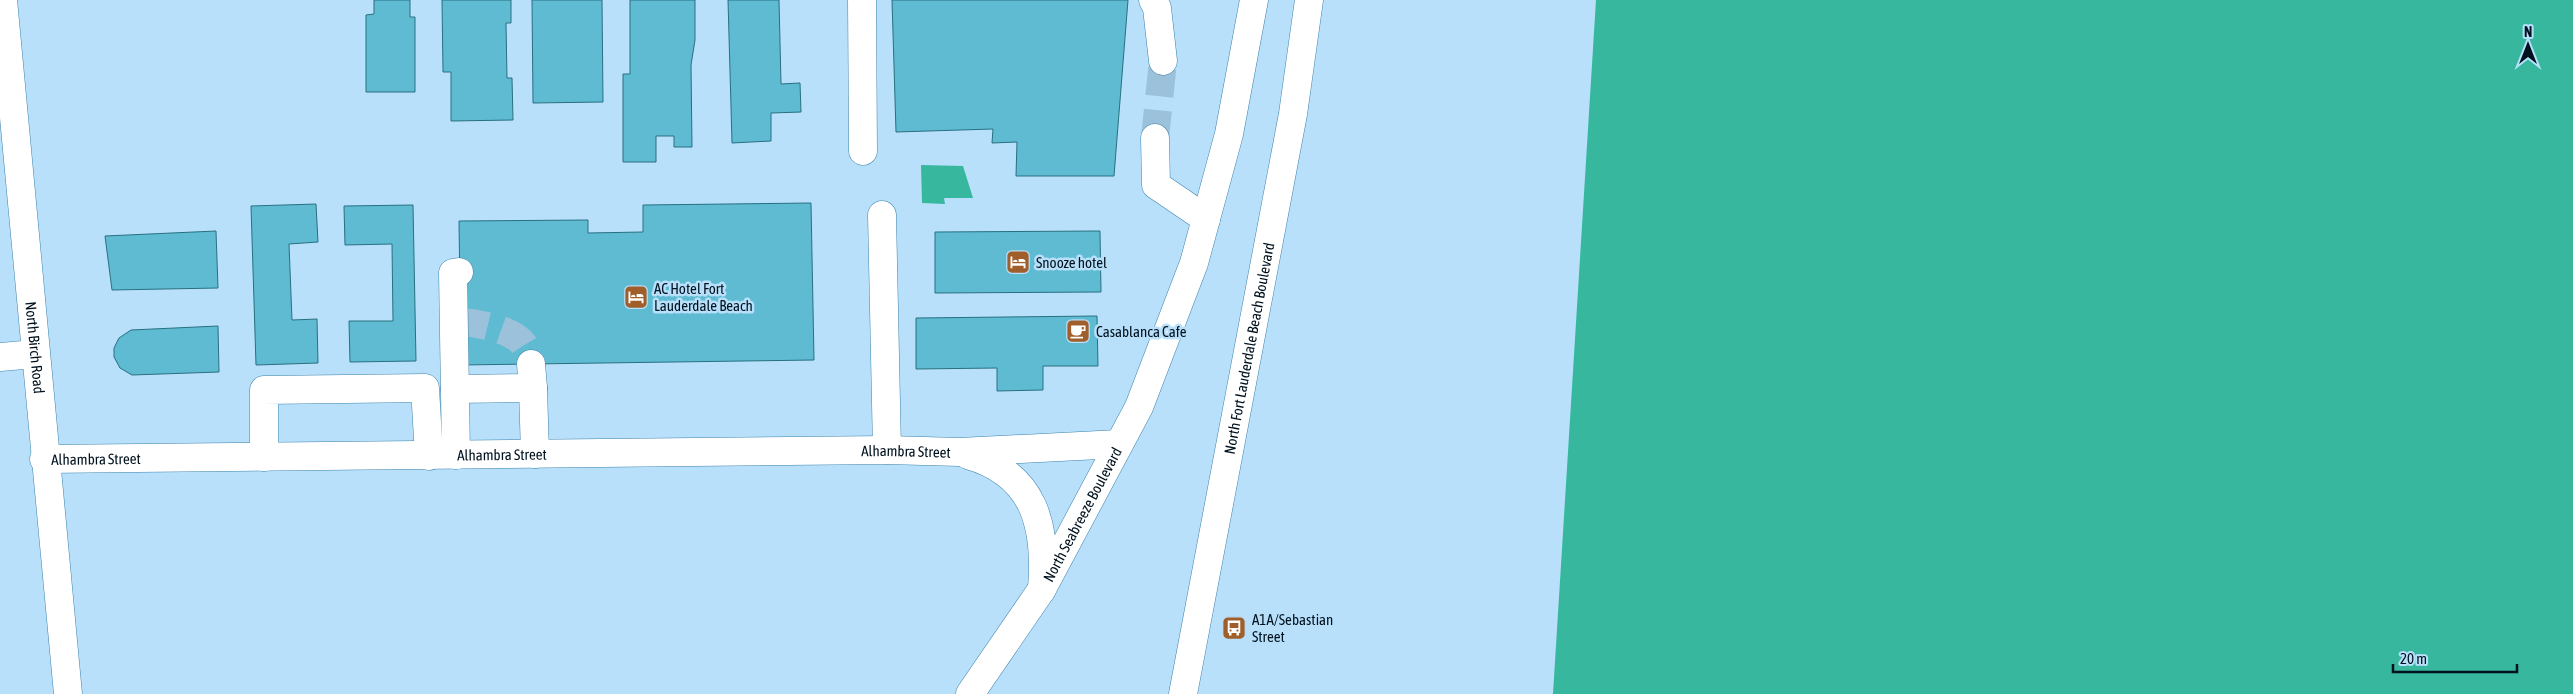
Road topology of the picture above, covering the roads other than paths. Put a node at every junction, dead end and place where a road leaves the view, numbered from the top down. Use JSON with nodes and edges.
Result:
{"nodes":[{"id":1,"x":862,"y":0,"type":"edge"},
{"id":2,"x":1154,"y":0,"type":"edge"},
{"id":3,"x":1254,"y":0,"type":"edge"},
{"id":4,"x":1309,"y":0,"type":"edge"},
{"id":5,"x":2,"y":12,"type":"edge"},
{"id":6,"x":1163,"y":61,"type":"tunnel mouth"},
{"id":7,"x":1155,"y":138,"type":"tunnel mouth"},
{"id":8,"x":863,"y":151,"type":"dead end"},
{"id":9,"x":882,"y":216,"type":"dead end"},
{"id":10,"x":1206,"y":219,"type":"junction"},
{"id":11,"x":459,"y":272,"type":"dead end"},
{"id":12,"x":35,"y":354,"type":"junction"},
{"id":13,"x":0,"y":357,"type":"edge"},
{"id":14,"x":455,"y":389,"type":"junction"},
{"id":15,"x":1119,"y":444,"type":"junction"},
{"id":16,"x":887,"y":450,"type":"junction"},
{"id":17,"x":960,"y":452,"type":"junction"},
{"id":18,"x":535,"y":454,"type":"junction"},
{"id":19,"x":456,"y":455,"type":"junction"},
{"id":20,"x":429,"y":456,"type":"junction"},
{"id":21,"x":264,"y":457,"type":"junction"},
{"id":22,"x":44,"y":459,"type":"junction"},
{"id":23,"x":1042,"y":589,"type":"junction"},
{"id":24,"x":68,"y":694,"type":"edge"},
{"id":25,"x":970,"y":694,"type":"edge"},
{"id":26,"x":1183,"y":694,"type":"edge"}],
"edges":[{"from":1,"to":8,"type":"street"},
{"from":2,"to":6,"type":"street"},
{"from":3,"to":10,"type":"street"},
{"from":4,"to":26,"type":"street","name":"North Fort Lauderdale Beach Boulevard"},
{"from":5,"to":12,"type":"street","name":"North Birch Road"},
{"from":7,"to":10,"type":"street"},
{"from":9,"to":16,"type":"street"},
{"from":10,"to":15,"type":"street","name":"North Seabreeze Boulevard"},
{"from":11,"to":14,"type":"street"},
{"from":12,"to":13,"type":"street"},
{"from":12,"to":22,"type":"street","name":"North Birch Road"},
{"from":14,"to":18,"type":"street"},
{"from":14,"to":19,"type":"street"},
{"from":15,"to":17,"type":"street","name":"Alhambra Street"},
{"from":15,"to":23,"type":"street","name":"North Seabreeze Boulevard"},
{"from":16,"to":17,"type":"street","name":"Alhambra Street"},
{"from":16,"to":18,"type":"street","name":"Alhambra Street"},
{"from":17,"to":23,"type":"street","name":"Alhambra Street"},
{"from":18,"to":19,"type":"street","name":"Alhambra Street"},
{"from":19,"to":20,"type":"street","name":"Alhambra Street"},
{"from":20,"to":21,"type":"street","name":"Alhambra Street"},
{"from":20,"to":21,"type":"street"},
{"from":21,"to":22,"type":"street","name":"Alhambra Street"},
{"from":22,"to":24,"type":"street","name":"North Birch Road"},
{"from":23,"to":25,"type":"street","name":"North Seabreeze Boulevard"}]}
